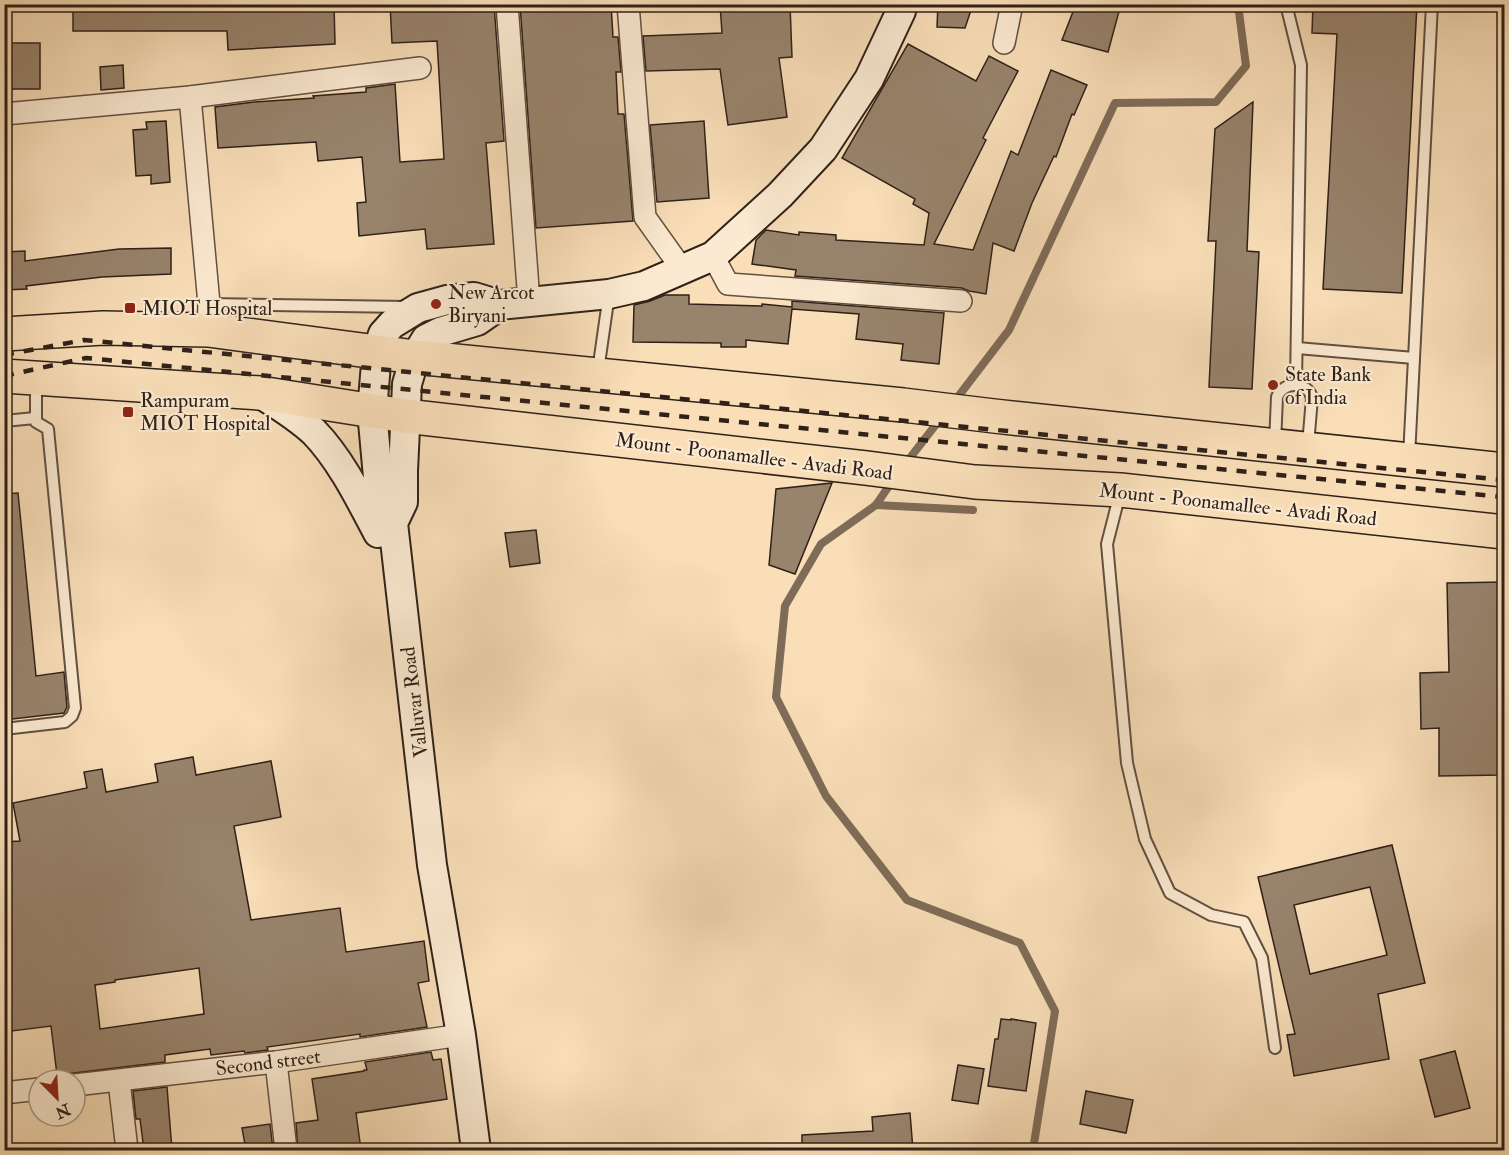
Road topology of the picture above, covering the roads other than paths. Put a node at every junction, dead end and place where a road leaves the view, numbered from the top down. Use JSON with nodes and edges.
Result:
{"nodes":[{"id":1,"x":507,"y":4,"type":"edge"},
{"id":2,"x":628,"y":4,"type":"edge"},
{"id":3,"x":902,"y":4,"type":"edge"},
{"id":4,"x":1012,"y":4,"type":"edge"},
{"id":5,"x":1286,"y":4,"type":"edge"},
{"id":6,"x":1432,"y":4,"type":"edge"},
{"id":7,"x":1004,"y":43,"type":"dead end"},
{"id":8,"x":420,"y":68,"type":"dead end"},
{"id":9,"x":190,"y":97,"type":"junction"},
{"id":10,"x":4,"y":114,"type":"edge"},
{"id":11,"x":713,"y":255,"type":"junction"},
{"id":12,"x":682,"y":269,"type":"junction"},
{"id":13,"x":609,"y":294,"type":"junction"},
{"id":14,"x":961,"y":300,"type":"dead end"},
{"id":15,"x":529,"y":302,"type":"junction"},
{"id":16,"x":500,"y":305,"type":"junction"},
{"id":17,"x":418,"y":308,"type":"junction"},
{"id":18,"x":209,"y":317,"type":"junction"},
{"id":19,"x":4,"y":334,"type":"edge"},
{"id":20,"x":1297,"y":348,"type":"junction"},
{"id":21,"x":377,"y":352,"type":"junction"},
{"id":22,"x":415,"y":357,"type":"junction"},
{"id":23,"x":1414,"y":358,"type":"junction"},
{"id":24,"x":597,"y":375,"type":"junction"},
{"id":25,"x":20,"y":377,"type":"edge"},
{"id":26,"x":1296,"y":384,"type":"junction"},
{"id":27,"x":260,"y":393,"type":"junction"},
{"id":28,"x":372,"y":411,"type":"junction"},
{"id":29,"x":405,"y":416,"type":"junction"},
{"id":30,"x":35,"y":418,"type":"junction"},
{"id":31,"x":4,"y":421,"type":"edge"},
{"id":32,"x":1275,"y":446,"type":"junction"},
{"id":33,"x":1308,"y":449,"type":"junction"},
{"id":34,"x":1409,"y":460,"type":"junction"},
{"id":35,"x":1504,"y":470,"type":"edge"},
{"id":36,"x":1120,"y":490,"type":"junction"},
{"id":37,"x":393,"y":523,"type":"junction"},
{"id":38,"x":1504,"y":532,"type":"edge"},
{"id":39,"x":398,"y":569,"type":"junction"},
{"id":40,"x":4,"y":729,"type":"edge"},
{"id":41,"x":461,"y":1035,"type":"junction"},
{"id":42,"x":1275,"y":1048,"type":"dead end"},
{"id":43,"x":276,"y":1062,"type":"junction"},
{"id":44,"x":119,"y":1081,"type":"junction"},
{"id":45,"x":87,"y":1084,"type":"edge"},
{"id":46,"x":27,"y":1090,"type":"edge"},
{"id":47,"x":4,"y":1093,"type":"edge"},
{"id":48,"x":127,"y":1150,"type":"edge"},
{"id":49,"x":286,"y":1150,"type":"edge"},
{"id":50,"x":476,"y":1150,"type":"edge"}],
"edges":[{"from":1,"to":15,"type":"street"},
{"from":2,"to":12,"type":"street"},
{"from":3,"to":11,"type":"main road"},
{"from":4,"to":7,"type":"street"},
{"from":5,"to":20,"type":"lane"},
{"from":6,"to":23,"type":"lane"},
{"from":8,"to":9,"type":"street"},
{"from":9,"to":10,"type":"street"},
{"from":9,"to":18,"type":"street"},
{"from":11,"to":12,"type":"main road"},
{"from":11,"to":14,"type":"street"},
{"from":12,"to":13,"type":"main road"},
{"from":13,"to":15,"type":"main road"},
{"from":13,"to":24,"type":"lane"},
{"from":15,"to":16,"type":"main road"},
{"from":16,"to":17,"type":"main road"},
{"from":16,"to":22,"type":"main road","name":"Valluvar Road"},
{"from":17,"to":18,"type":"lane"},
{"from":17,"to":21,"type":"main road"},
{"from":18,"to":19,"type":"main road"},
{"from":18,"to":21,"type":"main road"},
{"from":20,"to":23,"type":"lane"},
{"from":20,"to":26,"type":"lane"},
{"from":21,"to":22,"type":"main road"},
{"from":21,"to":28,"type":"main road"},
{"from":22,"to":24,"type":"main road"},
{"from":22,"to":29,"type":"main road","name":"Valluvar Road"},
{"from":23,"to":34,"type":"lane"},
{"from":24,"to":32,"type":"main road"},
{"from":25,"to":27,"type":"main road","name":"Mount - Poonamallee - Avadi Road"},
{"from":25,"to":30,"type":"lane"},
{"from":26,"to":32,"type":"lane"},
{"from":26,"to":33,"type":"lane"},
{"from":27,"to":28,"type":"main road","name":"Mount - Poonamallee - Avadi Road"},
{"from":27,"to":39,"type":"main road"},
{"from":28,"to":29,"type":"main road","name":"Mount - Poonamallee - Avadi Road"},
{"from":28,"to":37,"type":"main road"},
{"from":29,"to":36,"type":"main road","name":"Mount - Poonamallee - Avadi Road"},
{"from":29,"to":37,"type":"main road","name":"Valluvar Road"},
{"from":30,"to":31,"type":"lane"},
{"from":30,"to":40,"type":"lane"},
{"from":32,"to":33,"type":"main road"},
{"from":33,"to":34,"type":"main road"},
{"from":34,"to":35,"type":"main road"},
{"from":36,"to":38,"type":"main road","name":"Mount - Poonamallee - Avadi Road"},
{"from":36,"to":42,"type":"lane"},
{"from":37,"to":39,"type":"main road","name":"Valluvar Road"},
{"from":39,"to":41,"type":"main road","name":"Valluvar Road"},
{"from":41,"to":43,"type":"street","name":"Second street"},
{"from":41,"to":50,"type":"main road","name":"Valluvar Road"},
{"from":43,"to":44,"type":"street","name":"Second street"},
{"from":43,"to":49,"type":"street"},
{"from":44,"to":45,"type":"street","name":"Second street"},
{"from":44,"to":48,"type":"street"},
{"from":46,"to":47,"type":"street"}]}
